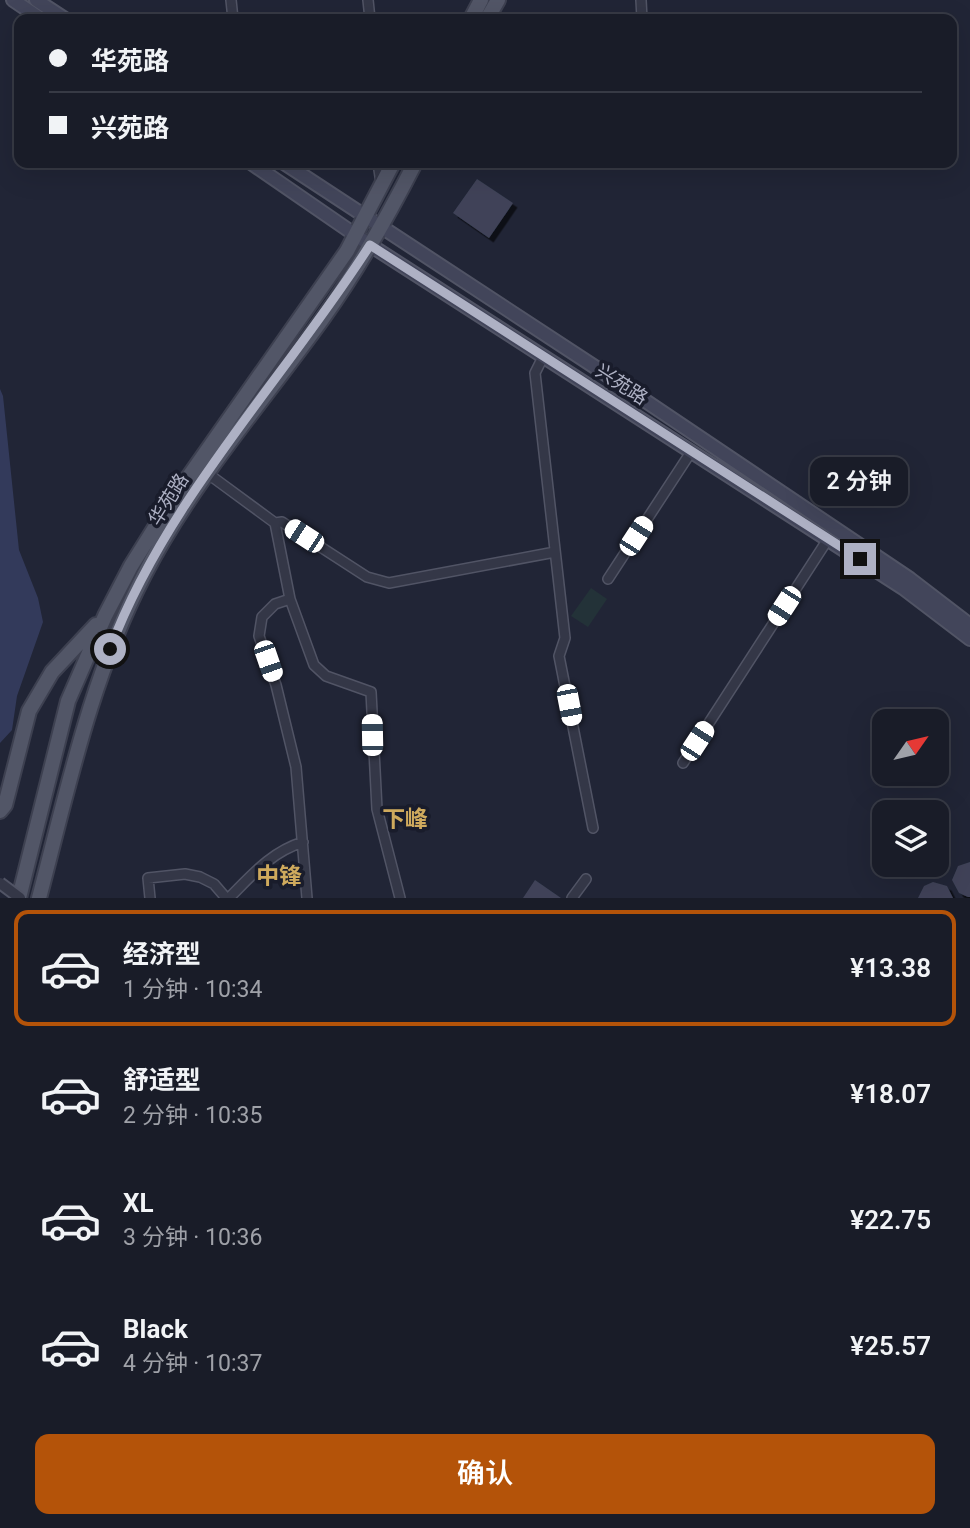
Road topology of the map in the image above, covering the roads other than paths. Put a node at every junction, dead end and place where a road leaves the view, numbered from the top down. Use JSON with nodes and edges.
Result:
{"nodes":[{"id":1,"x":13,"y":0,"type":"edge"},
{"id":2,"x":36,"y":0,"type":"edge"},
{"id":3,"x":34,"y":14,"type":"edge"},
{"id":4,"x":57,"y":14,"type":"edge"},
{"id":5,"x":258,"y":168,"type":"edge"},
{"id":6,"x":292,"y":168,"type":"edge"},
{"id":7,"x":379,"y":168,"type":"edge"},
{"id":8,"x":390,"y":168,"type":"edge"},
{"id":9,"x":412,"y":168,"type":"edge"},
{"id":10,"x":381,"y":185,"type":"junction"},
{"id":11,"x":364,"y":215,"type":"junction"},
{"id":12,"x":380,"y":226,"type":"junction"},
{"id":13,"x":355,"y":233,"type":"junction"},
{"id":14,"x":370,"y":245,"type":"junction"},
{"id":15,"x":544,"y":357,"type":"junction"},
{"id":16,"x":691,"y":452,"type":"junction"},
{"id":17,"x":207,"y":473,"type":"junction"},
{"id":18,"x":275,"y":523,"type":"junction"},
{"id":19,"x":828,"y":539,"type":"junction"},
{"id":20,"x":555,"y":552,"type":"junction"},
{"id":21,"x":608,"y":579,"type":"dead end"},
{"id":22,"x":290,"y":599,"type":"junction"},
{"id":23,"x":104,"y":616,"type":"junction"},
{"id":24,"x":970,"y":625,"type":"edge"},
{"id":25,"x":970,"y":639,"type":"edge"},
{"id":26,"x":683,"y":763,"type":"dead end"},
{"id":27,"x":0,"y":811,"type":"edge"},
{"id":28,"x":593,"y":828,"type":"dead end"},
{"id":29,"x":303,"y":842,"type":"junction"},
{"id":30,"x":586,"y":879,"type":"dead end"},
{"id":31,"x":0,"y":883,"type":"edge"},
{"id":32,"x":19,"y":898,"type":"edge"},
{"id":33,"x":39,"y":898,"type":"edge"},
{"id":34,"x":150,"y":898,"type":"edge"},
{"id":35,"x":228,"y":898,"type":"edge"},
{"id":36,"x":307,"y":898,"type":"edge"},
{"id":37,"x":400,"y":898,"type":"edge"},
{"id":38,"x":572,"y":898,"type":"edge"}],
"edges":[{"from":1,"to":3,"type":"main road"},
{"from":2,"to":4,"type":"main road"},
{"from":5,"to":13,"type":"main road","name":"兴苑路"},
{"from":6,"to":11,"type":"main road","name":"兴苑路"},
{"from":7,"to":10,"type":"street"},
{"from":8,"to":10,"type":"main road","name":"华苑路"},
{"from":9,"to":12,"type":"main road","name":"华苑路"},
{"from":10,"to":11,"type":"main road","name":"华苑路"},
{"from":11,"to":12,"type":"main road","name":"兴苑路"},
{"from":11,"to":13,"type":"main road","name":"华苑路"},
{"from":12,"to":14,"type":"main road","name":"华苑路"},
{"from":12,"to":24,"type":"main road","name":"兴苑路"},
{"from":13,"to":14,"type":"main road","name":"兴苑路"},
{"from":13,"to":23,"type":"main road","name":"华苑路"},
{"from":14,"to":15,"type":"main road","name":"兴苑路"},
{"from":14,"to":17,"type":"main road","name":"华苑路"},
{"from":15,"to":16,"type":"main road","name":"兴苑路"},
{"from":15,"to":20,"type":"street"},
{"from":16,"to":19,"type":"main road","name":"兴苑路"},
{"from":16,"to":21,"type":"street"},
{"from":17,"to":18,"type":"street"},
{"from":17,"to":33,"type":"main road","name":"华苑路"},
{"from":18,"to":20,"type":"street"},
{"from":18,"to":22,"type":"street"},
{"from":19,"to":25,"type":"main road","name":"兴苑路"},
{"from":19,"to":26,"type":"street"},
{"from":20,"to":28,"type":"street"},
{"from":22,"to":29,"type":"street"},
{"from":22,"to":37,"type":"street"},
{"from":23,"to":27,"type":"main road"},
{"from":23,"to":32,"type":"main road","name":"华苑路"},
{"from":29,"to":35,"type":"street"},
{"from":29,"to":36,"type":"street"},
{"from":30,"to":38,"type":"street"},
{"from":31,"to":32,"type":"street","bridge":true},
{"from":34,"to":35,"type":"street"}]}
